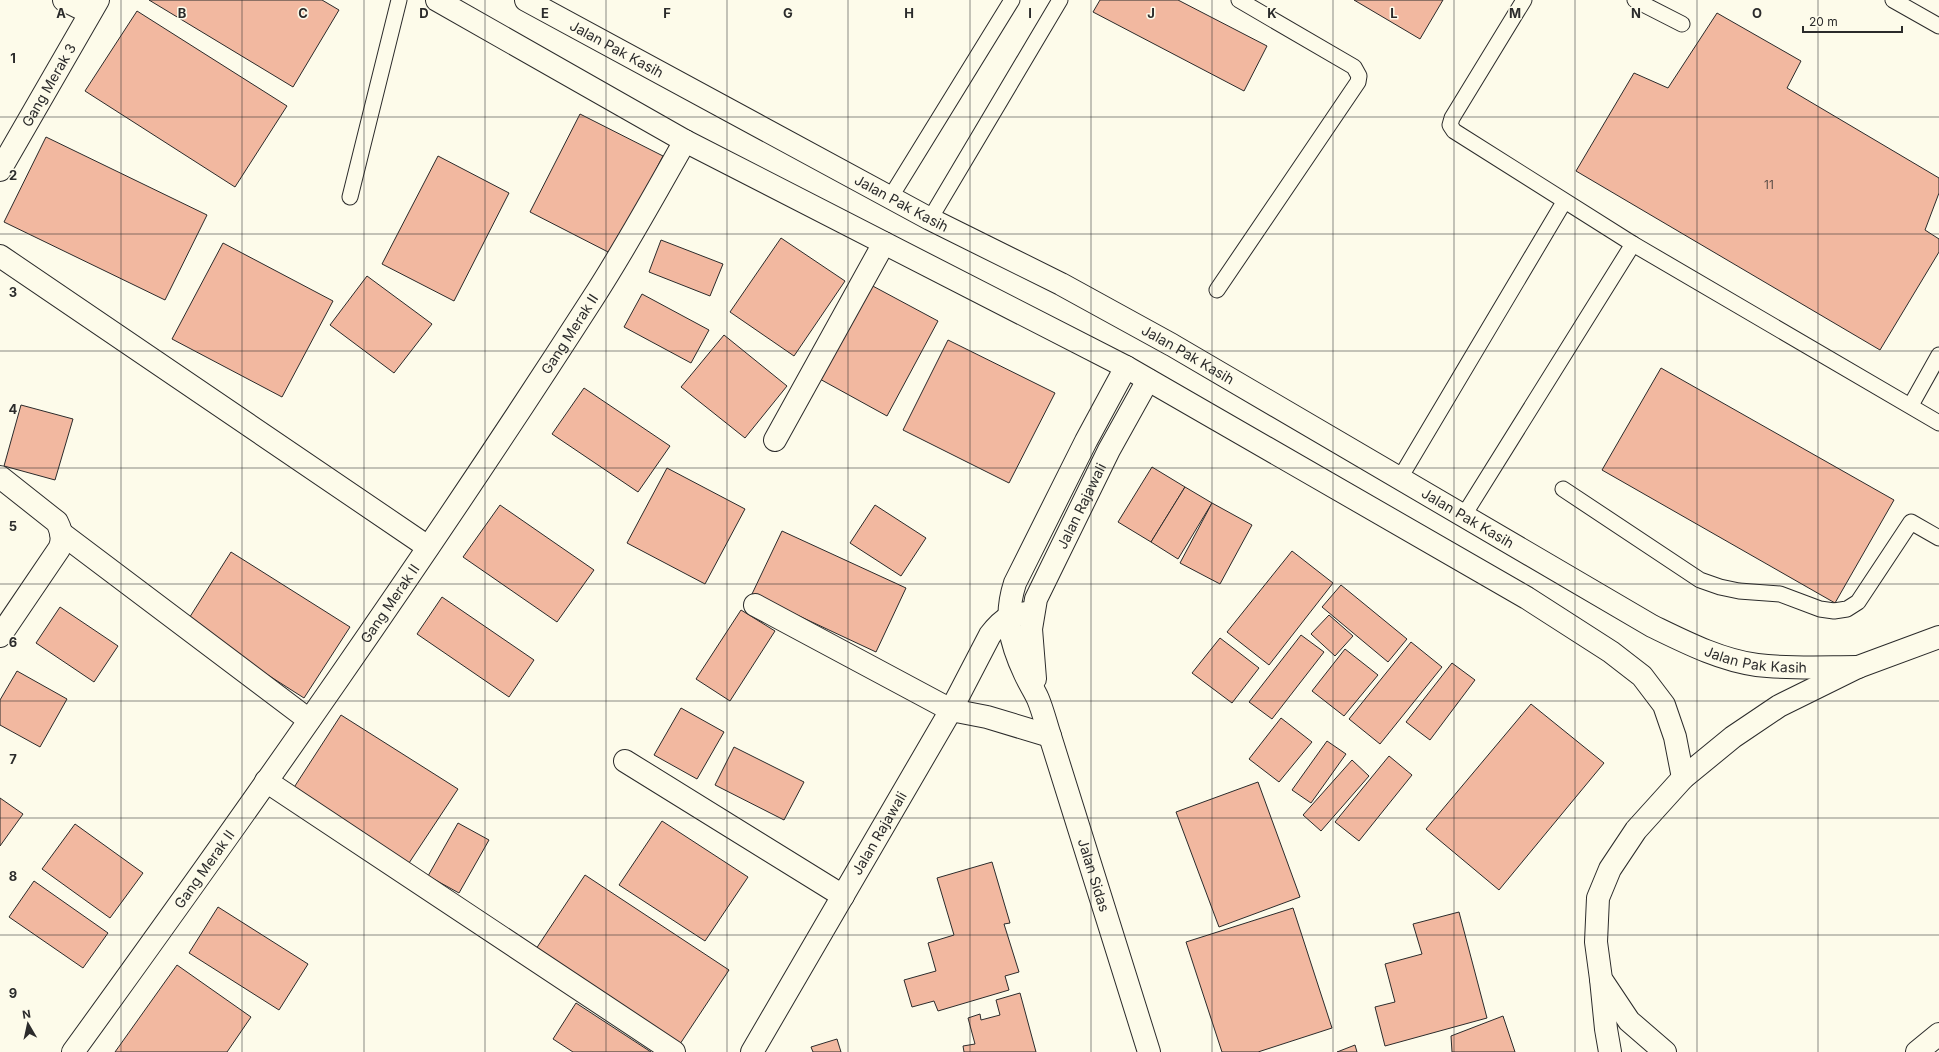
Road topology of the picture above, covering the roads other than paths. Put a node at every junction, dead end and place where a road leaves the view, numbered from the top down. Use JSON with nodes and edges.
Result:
{"nodes":[{"id":1,"x":64,"y":0,"type":"edge"},
{"id":2,"x":399,"y":0,"type":"edge"},
{"id":3,"x":437,"y":0,"type":"edge"},
{"id":4,"x":526,"y":0,"type":"edge"},
{"id":5,"x":1012,"y":0,"type":"edge"},
{"id":6,"x":1060,"y":0,"type":"edge"},
{"id":7,"x":1239,"y":0,"type":"edge"},
{"id":8,"x":1524,"y":0,"type":"edge"},
{"id":9,"x":1634,"y":0,"type":"edge"},
{"id":10,"x":1893,"y":0,"type":"edge"},
{"id":11,"x":94,"y":7,"type":"edge"},
{"id":12,"x":1682,"y":24,"type":"dead end"},
{"id":13,"x":1939,"y":26,"type":"edge"},
{"id":14,"x":685,"y":141,"type":"junction"},
{"id":15,"x":0,"y":170,"type":"edge"},
{"id":16,"x":350,"y":197,"type":"dead end"},
{"id":17,"x":890,"y":198,"type":"junction"},
{"id":18,"x":1564,"y":202,"type":"junction"},
{"id":19,"x":930,"y":219,"type":"junction"},
{"id":20,"x":884,"y":243,"type":"junction"},
{"id":21,"x":1633,"y":244,"type":"junction"},
{"id":22,"x":0,"y":256,"type":"edge"},
{"id":23,"x":1217,"y":290,"type":"dead end"},
{"id":24,"x":1939,"y":355,"type":"edge"},
{"id":25,"x":1126,"y":367,"type":"junction"},
{"id":26,"x":1148,"y":380,"type":"junction"},
{"id":27,"x":1911,"y":405,"type":"junction"},
{"id":28,"x":1939,"y":423,"type":"edge"},
{"id":29,"x":774,"y":440,"type":"dead end"},
{"id":30,"x":0,"y":477,"type":"edge"},
{"id":31,"x":1400,"y":478,"type":"junction"},
{"id":32,"x":1562,"y":490,"type":"dead end"},
{"id":33,"x":1464,"y":515,"type":"junction"},
{"id":34,"x":61,"y":533,"type":"junction"},
{"id":35,"x":1939,"y":538,"type":"edge"},
{"id":36,"x":428,"y":547,"type":"junction"},
{"id":37,"x":755,"y":605,"type":"dead end"},
{"id":38,"x":1033,"y":613,"type":"junction"},
{"id":39,"x":1008,"y":617,"type":"junction"},
{"id":40,"x":0,"y":636,"type":"edge"},
{"id":41,"x":1939,"y":637,"type":"edge"},
{"id":42,"x":1907,"y":648,"type":"junction"},
{"id":43,"x":1939,"y":652,"type":"edge"},
{"id":44,"x":1858,"y":667,"type":"junction"},
{"id":45,"x":1038,"y":698,"type":"junction"},
{"id":46,"x":951,"y":710,"type":"junction"},
{"id":47,"x":309,"y":720,"type":"junction"},
{"id":48,"x":1050,"y":736,"type":"junction"},
{"id":49,"x":625,"y":761,"type":"dead end"},
{"id":50,"x":1682,"y":778,"type":"junction"},
{"id":51,"x":266,"y":781,"type":"junction"},
{"id":52,"x":843,"y":896,"type":"junction"},
{"id":53,"x":1601,"y":979,"type":"junction"},
{"id":54,"x":1939,"y":1034,"type":"edge"},
{"id":55,"x":73,"y":1052,"type":"edge"},
{"id":56,"x":674,"y":1052,"type":"edge"},
{"id":57,"x":752,"y":1052,"type":"edge"},
{"id":58,"x":1149,"y":1052,"type":"edge"},
{"id":59,"x":1610,"y":1052,"type":"edge"},
{"id":60,"x":1665,"y":1052,"type":"edge"},
{"id":61,"x":1917,"y":1052,"type":"edge"}],
"edges":[{"from":1,"to":11,"type":"main road"},
{"from":2,"to":16,"type":"lane"},
{"from":3,"to":14,"type":"main road"},
{"from":4,"to":17,"type":"main road","name":"Jalan Pak Kasih"},
{"from":5,"to":17,"type":"lane"},
{"from":6,"to":19,"type":"lane"},
{"from":7,"to":23,"type":"lane"},
{"from":8,"to":18,"type":"lane"},
{"from":9,"to":12,"type":"lane"},
{"from":10,"to":13,"type":"lane"},
{"from":11,"to":15,"type":"main road","name":"Gang Merak 3"},
{"from":14,"to":20,"type":"main road"},
{"from":14,"to":36,"type":"main road","name":"Gang Merak II"},
{"from":17,"to":19,"type":"main road","name":"Jalan Pak Kasih"},
{"from":18,"to":21,"type":"lane"},
{"from":18,"to":31,"type":"lane"},
{"from":19,"to":31,"type":"main road","name":"Jalan Pak Kasih"},
{"from":20,"to":25,"type":"main road"},
{"from":20,"to":29,"type":"main road"},
{"from":21,"to":27,"type":"lane"},
{"from":21,"to":33,"type":"lane"},
{"from":22,"to":36,"type":"main road"},
{"from":24,"to":27,"type":"lane"},
{"from":25,"to":26,"type":"main road"},
{"from":25,"to":39,"type":"main road","name":"Jalan Rajawali"},
{"from":26,"to":38,"type":"main road","name":"Jalan Rajawali"},
{"from":26,"to":50,"type":"main road"},
{"from":27,"to":28,"type":"lane"},
{"from":30,"to":34,"type":"main road"},
{"from":31,"to":33,"type":"main road","name":"Jalan Pak Kasih"},
{"from":32,"to":35,"type":"lane"},
{"from":33,"to":44,"type":"main road","name":"Jalan Pak Kasih"},
{"from":34,"to":40,"type":"main road"},
{"from":34,"to":47,"type":"main road"},
{"from":36,"to":47,"type":"main road","name":"Gang Merak II"},
{"from":37,"to":46,"type":"main road"},
{"from":38,"to":39,"type":"main road"},
{"from":38,"to":45,"type":"main road","name":"Jalan Sidas"},
{"from":39,"to":45,"type":"main road","name":"Jalan Sidas"},
{"from":39,"to":46,"type":"main road","name":"Jalan Rajawali"},
{"from":41,"to":42,"type":"main road"},
{"from":42,"to":43,"type":"main road"},
{"from":42,"to":44,"type":"main road"},
{"from":44,"to":50,"type":"main road"},
{"from":45,"to":48,"type":"main road","name":"Jalan Sidas"},
{"from":46,"to":48,"type":"main road"},
{"from":46,"to":52,"type":"main road","name":"Jalan Rajawali"},
{"from":47,"to":51,"type":"main road","name":"Gang Merak II"},
{"from":48,"to":58,"type":"main road","name":"Jalan Sidas"},
{"from":49,"to":52,"type":"main road"},
{"from":50,"to":53,"type":"main road"},
{"from":51,"to":55,"type":"main road","name":"Gang Merak II"},
{"from":51,"to":56,"type":"main road"},
{"from":52,"to":57,"type":"main road","name":"Jalan Rajawali"},
{"from":53,"to":59,"type":"main road"},
{"from":53,"to":60,"type":"main road"},
{"from":54,"to":61,"type":"main road"}]}
